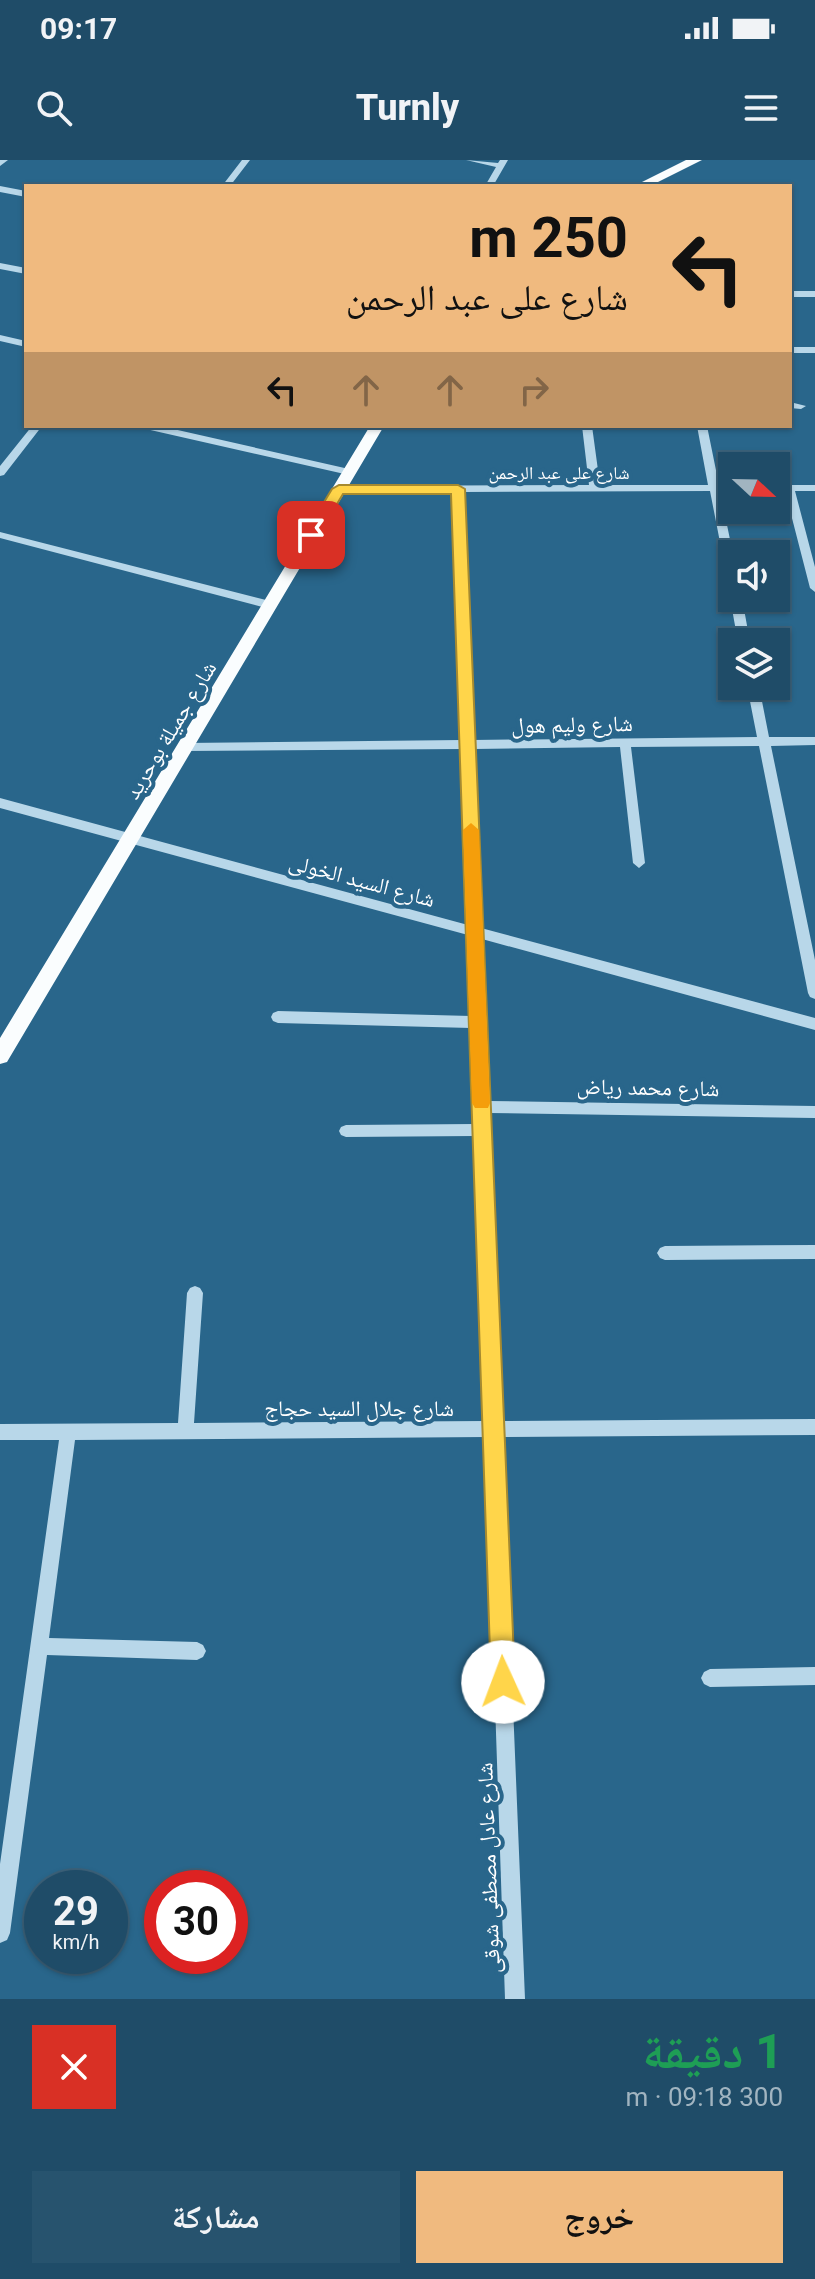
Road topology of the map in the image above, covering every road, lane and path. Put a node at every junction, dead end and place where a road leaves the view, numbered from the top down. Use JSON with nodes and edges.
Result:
{"nodes":[{"id":1,"x":4,"y":160,"type":"edge"},
{"id":2,"x":246,"y":160,"type":"edge"},
{"id":3,"x":470,"y":160,"type":"edge"},
{"id":4,"x":696,"y":160,"type":"edge"},
{"id":5,"x":502,"y":163,"type":"edge"},
{"id":6,"x":0,"y":164,"type":"edge"},
{"id":7,"x":228,"y":184,"type":"edge"},
{"id":8,"x":490,"y":184,"type":"edge"},
{"id":9,"x":647,"y":184,"type":"edge"},
{"id":10,"x":0,"y":189,"type":"edge"},
{"id":11,"x":24,"y":194,"type":"edge"},
{"id":12,"x":0,"y":266,"type":"edge"},
{"id":13,"x":24,"y":271,"type":"edge"},
{"id":14,"x":792,"y":294,"type":"edge"},
{"id":15,"x":815,"y":294,"type":"edge"},
{"id":16,"x":4,"y":339,"type":"edge"},
{"id":17,"x":24,"y":344,"type":"edge"},
{"id":18,"x":0,"y":349,"type":"edge"},
{"id":19,"x":792,"y":350,"type":"edge"},
{"id":20,"x":815,"y":350,"type":"edge"},
{"id":21,"x":35,"y":428,"type":"edge"},
{"id":22,"x":155,"y":428,"type":"edge"},
{"id":23,"x":376,"y":428,"type":"edge"},
{"id":24,"x":587,"y":428,"type":"edge"},
{"id":25,"x":702,"y":428,"type":"edge"},
{"id":26,"x":349,"y":472,"type":"junction"},
{"id":27,"x":0,"y":473,"type":"edge"},
{"id":28,"x":715,"y":488,"type":"junction"},
{"id":29,"x":790,"y":488,"type":"edge"},
{"id":30,"x":815,"y":488,"type":"edge"},
{"id":31,"x":339,"y":489,"type":"junction"},
{"id":32,"x":458,"y":489,"type":"junction"},
{"id":33,"x":595,"y":489,"type":"junction"},
{"id":34,"x":790,"y":492,"type":"edge"},
{"id":35,"x":0,"y":535,"type":"edge"},
{"id":36,"x":725,"y":540,"type":"edge"},
{"id":37,"x":815,"y":588,"type":"edge"},
{"id":38,"x":270,"y":605,"type":"junction"},
{"id":39,"x":756,"y":700,"type":"edge"},
{"id":40,"x":815,"y":741,"type":"edge"},
{"id":41,"x":764,"y":742,"type":"junction"},
{"id":42,"x":625,"y":743,"type":"junction"},
{"id":43,"x":468,"y":745,"type":"junction"},
{"id":44,"x":185,"y":747,"type":"junction"},
{"id":45,"x":0,"y":803,"type":"edge"},
{"id":46,"x":130,"y":838,"type":"junction"},
{"id":47,"x":639,"y":863,"type":"dead end"},
{"id":48,"x":474,"y":930,"type":"junction"},
{"id":49,"x":815,"y":993,"type":"edge"},
{"id":50,"x":278,"y":1017,"type":"dead end"},
{"id":51,"x":478,"y":1022,"type":"junction"},
{"id":52,"x":815,"y":1024,"type":"edge"},
{"id":53,"x":0,"y":1056,"type":"edge"},
{"id":54,"x":481,"y":1107,"type":"junction"},
{"id":55,"x":815,"y":1112,"type":"edge"},
{"id":56,"x":482,"y":1130,"type":"junction"},
{"id":57,"x":346,"y":1131,"type":"dead end"},
{"id":58,"x":815,"y":1252,"type":"edge"},
{"id":59,"x":665,"y":1253,"type":"dead end"},
{"id":60,"x":195,"y":1293,"type":"dead end"},
{"id":61,"x":815,"y":1427,"type":"edge"},
{"id":62,"x":493,"y":1429,"type":"junction"},
{"id":63,"x":185,"y":1431,"type":"junction"},
{"id":64,"x":0,"y":1432,"type":"edge"},
{"id":65,"x":68,"y":1432,"type":"junction"},
{"id":66,"x":39,"y":1646,"type":"junction"},
{"id":67,"x":197,"y":1651,"type":"dead end"},
{"id":68,"x":815,"y":1676,"type":"edge"},
{"id":69,"x":710,"y":1678,"type":"dead end"},
{"id":70,"x":0,"y":1933,"type":"edge"},
{"id":71,"x":515,"y":1999,"type":"edge"}],
"edges":[{"from":1,"to":6,"type":"street"},
{"from":2,"to":7,"type":"street"},
{"from":3,"to":5,"type":"street"},
{"from":4,"to":9,"type":"main road"},
{"from":5,"to":8,"type":"street"},
{"from":10,"to":11,"type":"street"},
{"from":12,"to":13,"type":"street"},
{"from":14,"to":15,"type":"street"},
{"from":16,"to":17,"type":"street"},
{"from":16,"to":18,"type":"street"},
{"from":19,"to":20,"type":"street"},
{"from":21,"to":27,"type":"street"},
{"from":22,"to":26,"type":"street"},
{"from":23,"to":26,"type":"main road","name":"شارع جميلة بوحريد"},
{"from":24,"to":33,"type":"street"},
{"from":25,"to":28,"type":"street"},
{"from":26,"to":31,"type":"main road","name":"شارع جميلة بوحريد"},
{"from":28,"to":33,"type":"street","name":"شارع على عبد الرحمن"},
{"from":28,"to":36,"type":"street"},
{"from":29,"to":30,"type":"street"},
{"from":31,"to":32,"type":"street","name":"شارع على عبد الرحمن"},
{"from":31,"to":38,"type":"main road","name":"شارع جميلة بوحريد"},
{"from":32,"to":33,"type":"street","name":"شارع على عبد الرحمن"},
{"from":32,"to":43,"type":"street","name":"شارع عادل مصطفى شوقى"},
{"from":34,"to":37,"type":"street"},
{"from":35,"to":38,"type":"street"},
{"from":38,"to":44,"type":"main road","name":"شارع جميلة بوحريد"},
{"from":39,"to":41,"type":"street"},
{"from":40,"to":41,"type":"street","name":"شارع وليم هول"},
{"from":41,"to":42,"type":"street","name":"شارع وليم هول"},
{"from":41,"to":49,"type":"street"},
{"from":42,"to":43,"type":"street","name":"شارع وليم هول"},
{"from":42,"to":47,"type":"street"},
{"from":43,"to":44,"type":"street","name":"شارع وليم هول"},
{"from":43,"to":48,"type":"street","name":"شارع عادل مصطفى شوقى"},
{"from":44,"to":46,"type":"main road","name":"شارع جميلة بوحريد"},
{"from":45,"to":46,"type":"street","name":"شارع السيد الخولى"},
{"from":46,"to":48,"type":"street","name":"شارع السيد الخولى"},
{"from":46,"to":53,"type":"main road","name":"شارع جميلة بوحريد"},
{"from":48,"to":51,"type":"street","name":"شارع عادل مصطفى شوقى"},
{"from":48,"to":52,"type":"street","name":"شارع السيد الخولى"},
{"from":50,"to":51,"type":"street"},
{"from":51,"to":54,"type":"street","name":"شارع عادل مصطفى شوقى"},
{"from":54,"to":55,"type":"street","name":"شارع محمد رياض"},
{"from":54,"to":56,"type":"street","name":"شارع عادل مصطفى شوقى"},
{"from":56,"to":57,"type":"street"},
{"from":56,"to":62,"type":"street","name":"شارع عادل مصطفى شوقى"},
{"from":58,"to":59,"type":"street"},
{"from":60,"to":63,"type":"street"},
{"from":61,"to":62,"type":"street","name":"شارع جلال السيد حجاج"},
{"from":62,"to":63,"type":"street","name":"شارع جلال السيد حجاج"},
{"from":62,"to":71,"type":"street","name":"شارع عادل مصطفى شوقى"},
{"from":63,"to":65,"type":"street","name":"شارع جلال السيد حجاج"},
{"from":64,"to":65,"type":"street","name":"شارع جلال السيد حجاج"},
{"from":65,"to":66,"type":"street"},
{"from":66,"to":67,"type":"street"},
{"from":66,"to":70,"type":"street"},
{"from":68,"to":69,"type":"street"}]}
